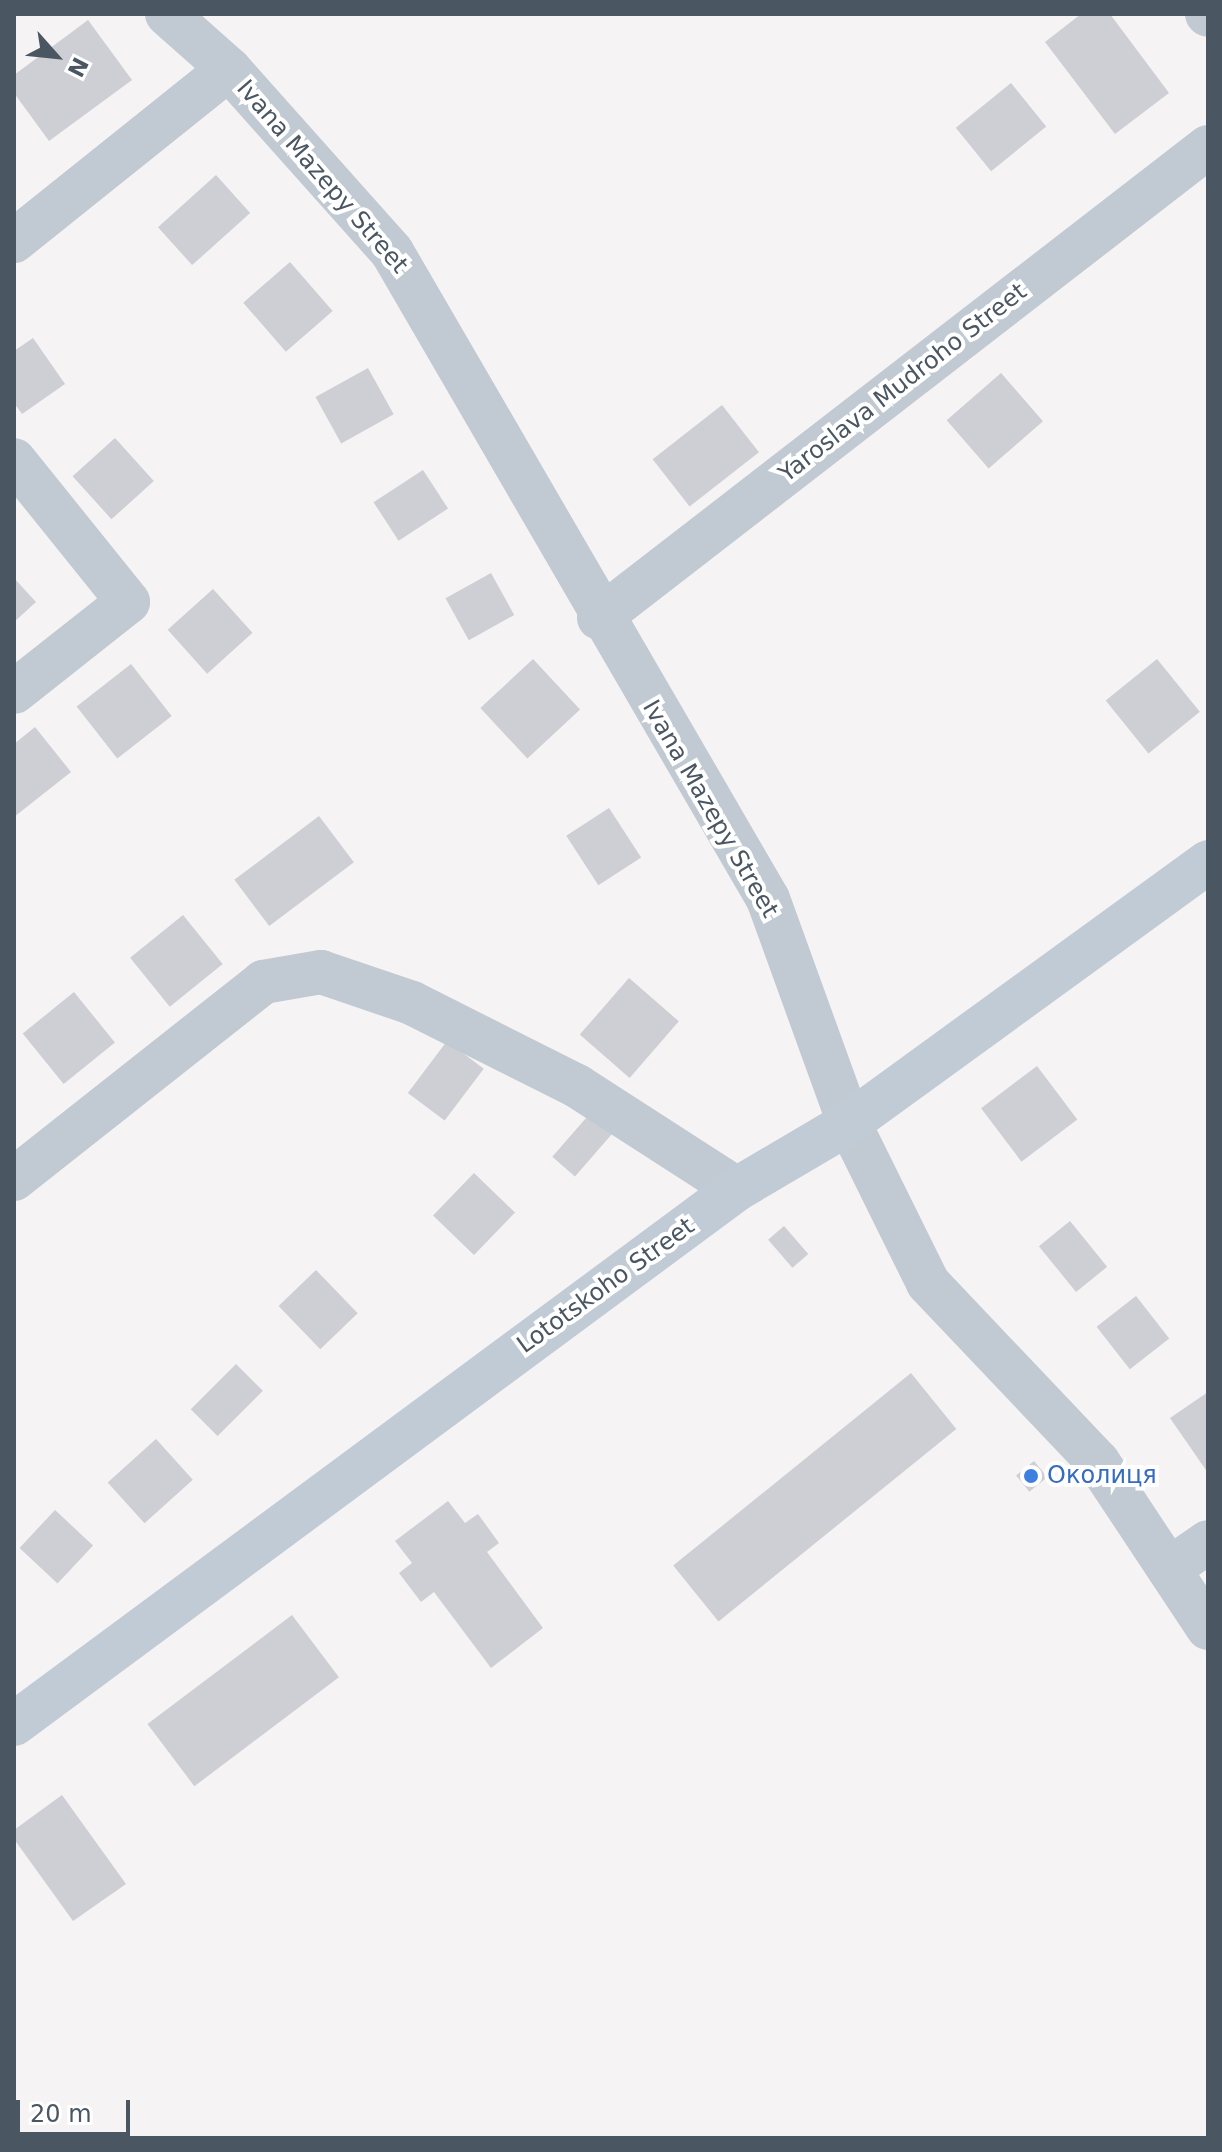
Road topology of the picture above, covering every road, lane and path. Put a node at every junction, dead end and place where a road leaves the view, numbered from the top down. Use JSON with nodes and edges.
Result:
{"nodes":[{"id":1,"x":167,"y":14,"type":"edge"},
{"id":2,"x":229,"y":69,"type":"junction"},
{"id":3,"x":1208,"y":147,"type":"edge"},
{"id":4,"x":14,"y":241,"type":"edge"},
{"id":5,"x":14,"y":460,"type":"edge"},
{"id":6,"x":599,"y":618,"type":"junction"},
{"id":7,"x":14,"y":692,"type":"edge"},
{"id":8,"x":1208,"y":862,"type":"edge"},
{"id":9,"x":849,"y":1123,"type":"junction"},
{"id":10,"x":14,"y":1179,"type":"edge"},
{"id":11,"x":737,"y":1189,"type":"junction"},
{"id":12,"x":1208,"y":1542,"type":"edge"},
{"id":13,"x":1169,"y":1569,"type":"junction"},
{"id":14,"x":1208,"y":1628,"type":"edge"},
{"id":15,"x":14,"y":1724,"type":"edge"}],
"edges":[{"from":1,"to":2,"type":"street","name":"Ivana Mazepy Street"},
{"from":2,"to":4,"type":"street"},
{"from":2,"to":6,"type":"street","name":"Ivana Mazepy Street"},
{"from":3,"to":6,"type":"street","name":"Yaroslava Mudroho Street"},
{"from":5,"to":7,"type":"street"},
{"from":6,"to":9,"type":"street","name":"Ivana Mazepy Street"},
{"from":8,"to":9,"type":"street","name":"Lototskoho Street"},
{"from":9,"to":11,"type":"street","name":"Lototskoho Street"},
{"from":9,"to":13,"type":"street","name":"Ivana Mazepy Street"},
{"from":10,"to":11,"type":"street"},
{"from":11,"to":15,"type":"street","name":"Lototskoho Street"},
{"from":12,"to":13,"type":"street"},
{"from":13,"to":14,"type":"street","name":"Ivana Mazepy Street"}]}
